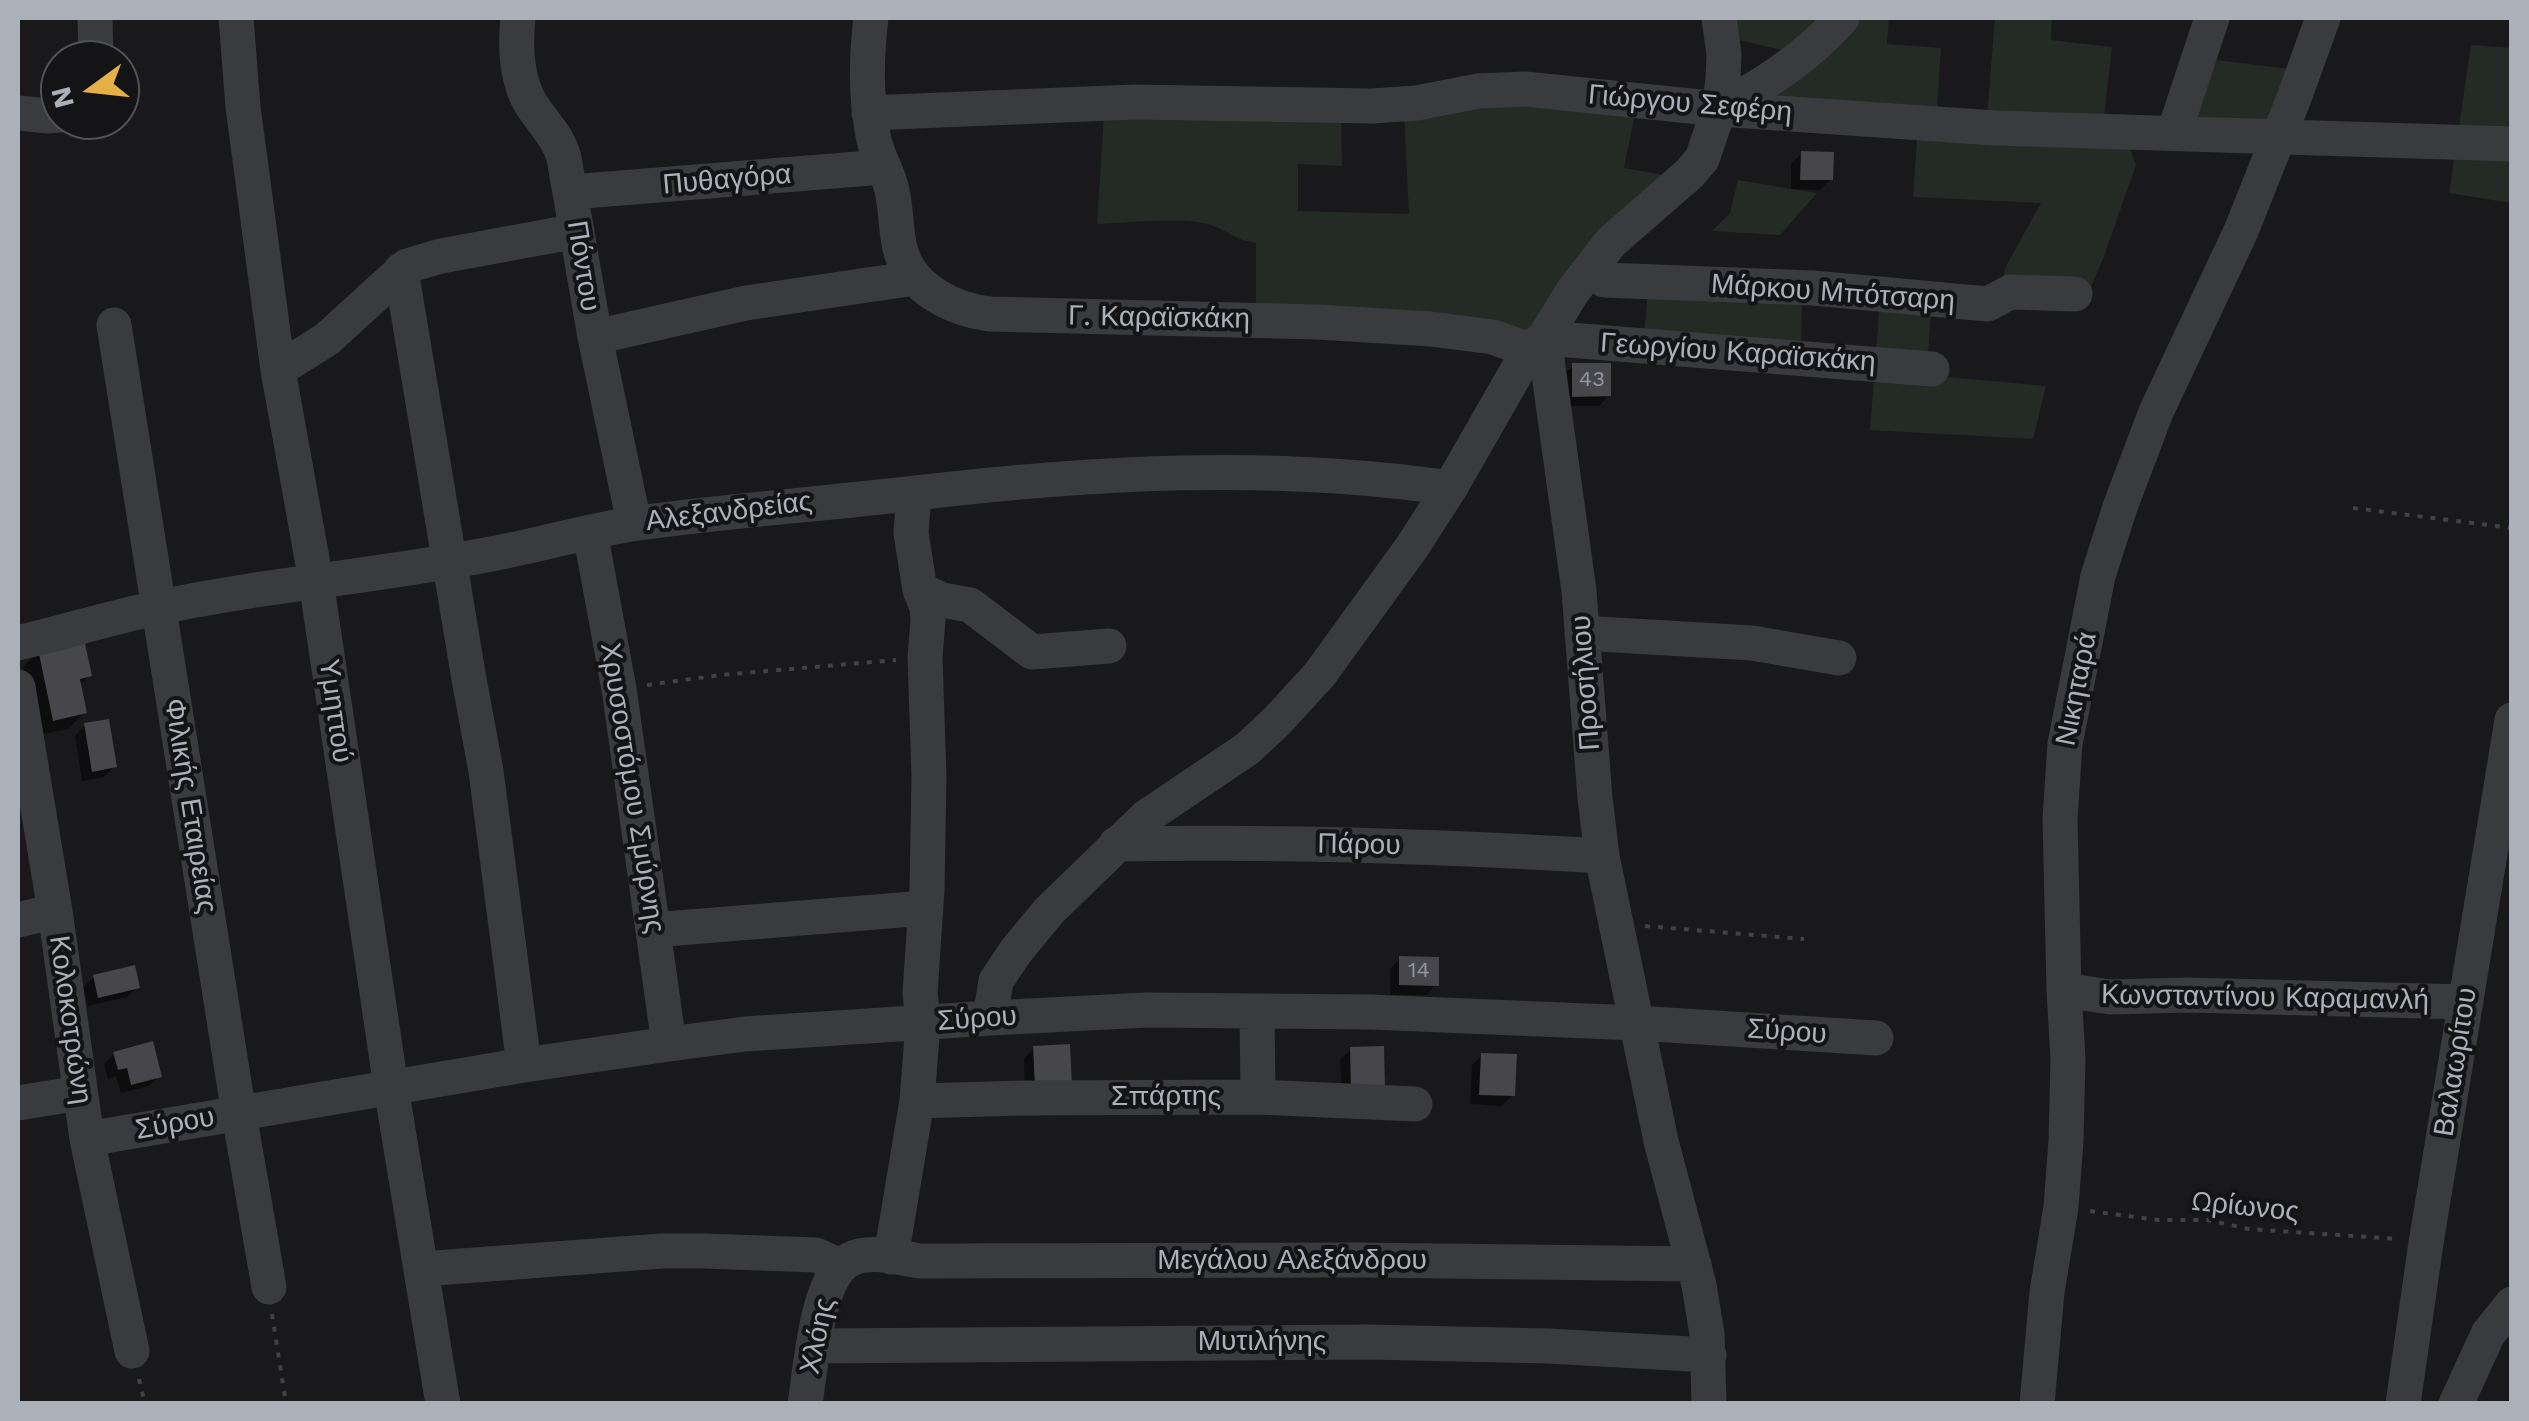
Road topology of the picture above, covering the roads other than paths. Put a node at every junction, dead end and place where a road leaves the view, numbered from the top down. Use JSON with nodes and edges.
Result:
{"nodes":[{"id":1,"x":236,"y":18,"type":"edge"},
{"id":2,"x":518,"y":18,"type":"edge"},
{"id":3,"x":871,"y":18,"type":"edge"},
{"id":4,"x":1719,"y":18,"type":"edge"},
{"id":5,"x":1842,"y":18,"type":"edge"},
{"id":6,"x":2212,"y":18,"type":"edge"},
{"id":7,"x":2323,"y":18,"type":"edge"},
{"id":8,"x":1720,"y":109,"type":"junction"},
{"id":9,"x":869,"y":113,"type":"junction"},
{"id":10,"x":2174,"y":133,"type":"junction"},
{"id":11,"x":2278,"y":138,"type":"junction"},
{"id":12,"x":2512,"y":144,"type":"edge"},
{"id":13,"x":884,"y":167,"type":"junction"},
{"id":14,"x":571,"y":192,"type":"junction"},
{"id":15,"x":577,"y":231,"type":"junction"},
{"id":16,"x":1591,"y":269,"type":"junction"},
{"id":17,"x":401,"y":270,"type":"junction"},
{"id":18,"x":915,"y":278,"type":"junction"},
{"id":19,"x":2076,"y":294,"type":"dead end"},
{"id":20,"x":114,"y":325,"type":"dead end"},
{"id":21,"x":595,"y":337,"type":"junction"},
{"id":22,"x":1536,"y":344,"type":"junction"},
{"id":23,"x":1932,"y":369,"type":"dead end"},
{"id":24,"x":278,"y":370,"type":"junction"},
{"id":25,"x":1450,"y":488,"type":"junction"},
{"id":26,"x":914,"y":493,"type":"junction"},
{"id":27,"x":634,"y":524,"type":"junction"},
{"id":28,"x":590,"y":532,"type":"junction"},
{"id":29,"x":449,"y":562,"type":"junction"},
{"id":30,"x":316,"y":581,"type":"junction"},
{"id":31,"x":920,"y":590,"type":"junction"},
{"id":32,"x":158,"y":608,"type":"junction"},
{"id":33,"x":1582,"y":633,"type":"junction"},
{"id":34,"x":18,"y":644,"type":"edge"},
{"id":35,"x":1109,"y":646,"type":"dead end"},
{"id":36,"x":1839,"y":658,"type":"dead end"},
{"id":37,"x":18,"y":687,"type":"edge"},
{"id":38,"x":2512,"y":720,"type":"edge"},
{"id":39,"x":20,"y":733,"type":"edge"},
{"id":40,"x":1116,"y":844,"type":"junction"},
{"id":41,"x":1602,"y":856,"type":"junction"},
{"id":42,"x":926,"y":908,"type":"junction"},
{"id":43,"x":54,"y":912,"type":"junction"},
{"id":44,"x":18,"y":920,"type":"edge"},
{"id":45,"x":653,"y":930,"type":"junction"},
{"id":46,"x":2064,"y":990,"type":"junction"},
{"id":47,"x":2466,"y":1002,"type":"junction"},
{"id":48,"x":1257,"y":1011,"type":"junction"},
{"id":49,"x":990,"y":1018,"type":"junction"},
{"id":50,"x":922,"y":1023,"type":"junction"},
{"id":51,"x":1636,"y":1023,"type":"junction"},
{"id":52,"x":1876,"y":1038,"type":"dead end"},
{"id":53,"x":669,"y":1044,"type":"junction"},
{"id":54,"x":524,"y":1065,"type":"junction"},
{"id":55,"x":391,"y":1088,"type":"junction"},
{"id":56,"x":80,"y":1093,"type":"junction"},
{"id":57,"x":1258,"y":1096,"type":"junction"},
{"id":58,"x":917,"y":1100,"type":"junction"},
{"id":59,"x":18,"y":1103,"type":"edge"},
{"id":60,"x":1415,"y":1104,"type":"dead end"},
{"id":61,"x":239,"y":1114,"type":"junction"},
{"id":62,"x":87,"y":1139,"type":"junction"},
{"id":63,"x":890,"y":1256,"type":"junction"},
{"id":64,"x":1694,"y":1264,"type":"junction"},
{"id":65,"x":840,"y":1266,"type":"junction"},
{"id":66,"x":422,"y":1269,"type":"junction"},
{"id":67,"x":269,"y":1287,"type":"road end"},
{"id":68,"x":2512,"y":1304,"type":"edge"},
{"id":69,"x":814,"y":1346,"type":"junction"},
{"id":70,"x":132,"y":1351,"type":"dead end"},
{"id":71,"x":1708,"y":1355,"type":"junction"},
{"id":72,"x":442,"y":1404,"type":"edge"},
{"id":73,"x":805,"y":1404,"type":"edge"},
{"id":74,"x":1709,"y":1404,"type":"edge"},
{"id":75,"x":2038,"y":1404,"type":"edge"},
{"id":76,"x":2403,"y":1404,"type":"edge"},
{"id":77,"x":2456,"y":1404,"type":"edge"}],
"edges":[{"from":1,"to":24,"type":"street","name":"Υμηττού"},
{"from":2,"to":14,"type":"street","name":"Πόντου"},
{"from":3,"to":9,"type":"street"},
{"from":4,"to":8,"type":"street"},
{"from":5,"to":8,"type":"street"},
{"from":6,"to":10,"type":"street"},
{"from":7,"to":11,"type":"street","name":"Νικηταρά"},
{"from":8,"to":9,"type":"street","name":"Γιώργου Σεφέρη"},
{"from":8,"to":10,"type":"street","name":"Γιώργου Σεφέρη"},
{"from":8,"to":16,"type":"street"},
{"from":9,"to":13,"type":"street"},
{"from":10,"to":11,"type":"street","name":"Γιώργου Σεφέρη"},
{"from":11,"to":12,"type":"street","name":"Γιώργου Σεφέρη"},
{"from":11,"to":46,"type":"street","name":"Νικηταρά"},
{"from":13,"to":14,"type":"street","name":"Πυθαγόρα"},
{"from":13,"to":18,"type":"street"},
{"from":14,"to":15,"type":"street","name":"Πόντου"},
{"from":15,"to":17,"type":"street"},
{"from":15,"to":21,"type":"street","name":"Πόντου"},
{"from":16,"to":19,"type":"street","name":"Μάρκου Μπότσαρη"},
{"from":16,"to":22,"type":"street"},
{"from":17,"to":24,"type":"street"},
{"from":17,"to":29,"type":"street"},
{"from":18,"to":21,"type":"street"},
{"from":18,"to":22,"type":"street","name":"Γ. Καραϊσκάκη"},
{"from":20,"to":32,"type":"street","name":"Φιλικής Εταιρείας"},
{"from":21,"to":27,"type":"street","name":"Πόντου"},
{"from":22,"to":23,"type":"street","name":"Γεωργίου Καραϊσκάκη"},
{"from":22,"to":25,"type":"street"},
{"from":22,"to":33,"type":"street","name":"Προσήλιου"},
{"from":24,"to":30,"type":"street","name":"Υμηττού"},
{"from":25,"to":26,"type":"street","name":"Αλεξανδρείας"},
{"from":25,"to":40,"type":"street"},
{"from":26,"to":27,"type":"street","name":"Αλεξανδρείας"},
{"from":26,"to":31,"type":"street"},
{"from":27,"to":28,"type":"street","name":"Αλεξανδρείας"},
{"from":28,"to":29,"type":"street","name":"Αλεξανδρείας"},
{"from":28,"to":45,"type":"street","name":"Χρυσοστόμου Σμύρνης"},
{"from":29,"to":30,"type":"street","name":"Αλεξανδρείας"},
{"from":29,"to":54,"type":"street"},
{"from":30,"to":32,"type":"street","name":"Αλεξανδρείας"},
{"from":30,"to":55,"type":"street","name":"Υμηττού"},
{"from":31,"to":35,"type":"street"},
{"from":31,"to":42,"type":"street"},
{"from":32,"to":34,"type":"street","name":"Αλεξανδρείας"},
{"from":32,"to":61,"type":"street","name":"Φιλικής Εταιρείας"},
{"from":33,"to":36,"type":"street"},
{"from":33,"to":41,"type":"street","name":"Προσήλιου"},
{"from":37,"to":39,"type":"street","name":"Κολοκοτρώνη"},
{"from":38,"to":47,"type":"street","name":"Βαλαωρίτου"},
{"from":39,"to":43,"type":"street","name":"Κολοκοτρώνη"},
{"from":40,"to":41,"type":"street","name":"Πάρου"},
{"from":40,"to":49,"type":"street"},
{"from":41,"to":51,"type":"street","name":"Προσήλιου"},
{"from":42,"to":45,"type":"street"},
{"from":42,"to":50,"type":"street"},
{"from":43,"to":44,"type":"street"},
{"from":43,"to":56,"type":"street","name":"Κολοκοτρώνη"},
{"from":45,"to":53,"type":"street","name":"Χρυσοστόμου Σμύρνης"},
{"from":46,"to":47,"type":"street","name":"Κωνσταντίνου Καραμανλή"},
{"from":46,"to":75,"type":"street","name":"Νικηταρά"},
{"from":47,"to":76,"type":"street","name":"Βαλαωρίτου"},
{"from":48,"to":49,"type":"street","name":"Σύρου"},
{"from":48,"to":51,"type":"street","name":"Σύρου"},
{"from":48,"to":57,"type":"street"},
{"from":49,"to":50,"type":"street","name":"Σύρου"},
{"from":50,"to":53,"type":"street","name":"Σύρου"},
{"from":50,"to":58,"type":"street"},
{"from":51,"to":52,"type":"street","name":"Σύρου"},
{"from":51,"to":64,"type":"street","name":"Προσήλιου"},
{"from":53,"to":54,"type":"street","name":"Σύρου"},
{"from":54,"to":55,"type":"street","name":"Σύρου"},
{"from":55,"to":61,"type":"street","name":"Σύρου"},
{"from":55,"to":66,"type":"street","name":"Υμηττού"},
{"from":56,"to":59,"type":"street"},
{"from":56,"to":62,"type":"street","name":"Κολοκοτρώνη"},
{"from":57,"to":58,"type":"street","name":"Σπάρτης"},
{"from":57,"to":60,"type":"street","name":"Σπάρτης"},
{"from":58,"to":63,"type":"street"},
{"from":61,"to":62,"type":"street","name":"Σύρου"},
{"from":61,"to":67,"type":"street","name":"Φιλικής Εταιρείας"},
{"from":62,"to":70,"type":"street","name":"Κολοκοτρώνη"},
{"from":63,"to":64,"type":"street","name":"Μεγάλου Αλεξάνδρου"},
{"from":63,"to":65,"type":"street","name":"Χλόης"},
{"from":64,"to":71,"type":"street","name":"Προσήλιου"},
{"from":65,"to":66,"type":"street"},
{"from":65,"to":69,"type":"street","name":"Χλόης"},
{"from":66,"to":72,"type":"street","name":"Υμηττού"},
{"from":68,"to":77,"type":"street"},
{"from":69,"to":71,"type":"street","name":"Μυτιλήνης"},
{"from":69,"to":73,"type":"street","name":"Χλόης"},
{"from":71,"to":74,"type":"street","name":"Προσήλιου"}]}
